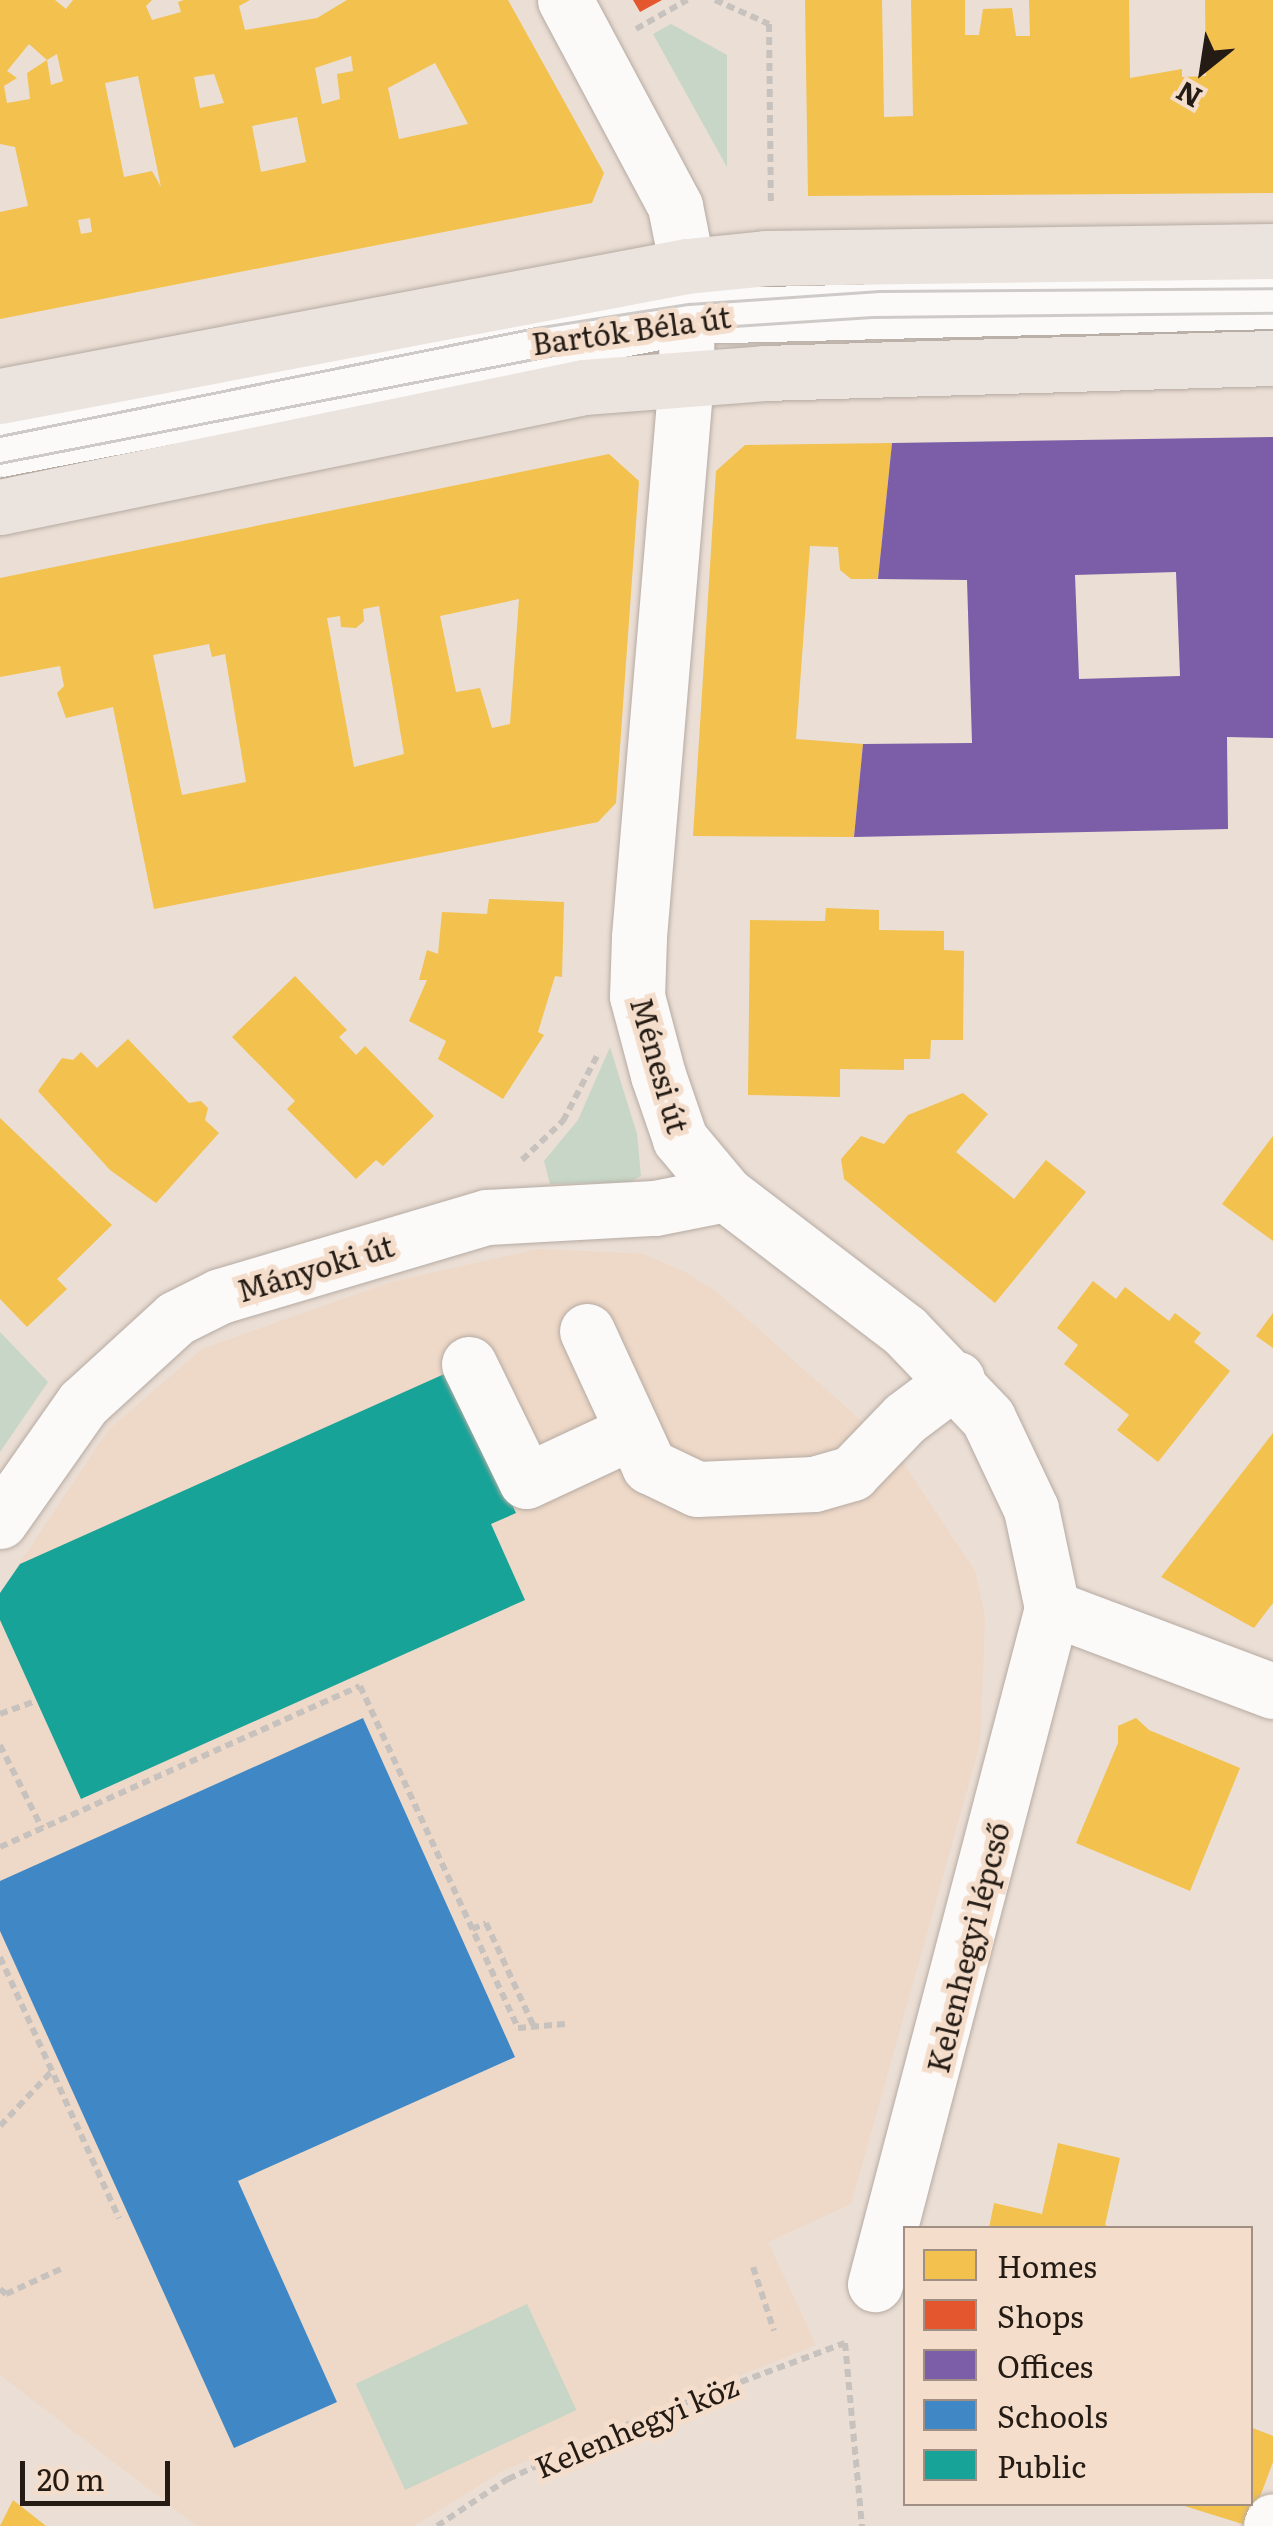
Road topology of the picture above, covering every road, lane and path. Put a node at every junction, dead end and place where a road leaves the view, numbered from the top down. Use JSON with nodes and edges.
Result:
{"nodes":[{"id":1,"x":565,"y":0,"type":"edge"},
{"id":2,"x":687,"y":0,"type":"edge"},
{"id":3,"x":715,"y":0,"type":"edge"},
{"id":4,"x":666,"y":12,"type":"dead end"},
{"id":5,"x":771,"y":205,"type":"dead end"},
{"id":6,"x":1273,"y":251,"type":"edge"},
{"id":7,"x":688,"y":291,"type":"junction"},
{"id":8,"x":1273,"y":301,"type":"edge"},
{"id":9,"x":1273,"y":358,"type":"edge"},
{"id":10,"x":686,"y":378,"type":"junction"},
{"id":11,"x":0,"y":396,"type":"edge"},
{"id":12,"x":0,"y":449,"type":"edge"},
{"id":13,"x":0,"y":507,"type":"edge"},
{"id":14,"x":600,"y":1049,"type":"dead end"},
{"id":15,"x":533,"y":1154,"type":"dead end"},
{"id":16,"x":726,"y":1194,"type":"junction"},
{"id":17,"x":587,"y":1331,"type":"dead end"},
{"id":18,"x":470,"y":1364,"type":"dead end"},
{"id":19,"x":957,"y":1379,"type":"junction"},
{"id":20,"x":630,"y":1432,"type":"junction"},
{"id":21,"x":0,"y":1520,"type":"edge"},
{"id":22,"x":1052,"y":1608,"type":"junction"},
{"id":23,"x":1273,"y":1691,"type":"edge"},
{"id":24,"x":36,"y":1700,"type":"dead end"},
{"id":25,"x":0,"y":1714,"type":"edge"},
{"id":26,"x":0,"y":1744,"type":"edge"},
{"id":27,"x":42,"y":1828,"type":"junction"},
{"id":28,"x":0,"y":1847,"type":"edge"},
{"id":29,"x":472,"y":1929,"type":"junction"},
{"id":30,"x":0,"y":1957,"type":"edge"},
{"id":31,"x":565,"y":2024,"type":"dead end"},
{"id":32,"x":534,"y":2027,"type":"junction"},
{"id":33,"x":52,"y":2071,"type":"junction"},
{"id":34,"x":0,"y":2126,"type":"edge"},
{"id":35,"x":119,"y":2218,"type":"dead end"},
{"id":36,"x":753,"y":2267,"type":"dead end"},
{"id":37,"x":64,"y":2268,"type":"dead end"},
{"id":38,"x":876,"y":2284,"type":"dead end"},
{"id":39,"x":0,"y":2290,"type":"edge"},
{"id":40,"x":774,"y":2330,"type":"dead end"},
{"id":41,"x":437,"y":2526,"type":"edge"},
{"id":42,"x":862,"y":2526,"type":"edge"}],
"edges":[{"from":1,"to":7,"type":"street","name":"Ménesi út"},
{"from":2,"to":4,"type":"path"},
{"from":3,"to":5,"type":"path"},
{"from":6,"to":7,"type":"main road","name":"Bartók Béla út"},
{"from":7,"to":8,"type":"street","name":"Bartók Béla út"},
{"from":7,"to":10,"type":"street","name":"Ménesi út"},
{"from":7,"to":11,"type":"main road","name":"Bartók Béla út"},
{"from":7,"to":12,"type":"street","name":"Bartók Béla út"},
{"from":9,"to":10,"type":"main road","name":"Bartók Béla út"},
{"from":10,"to":13,"type":"main road","name":"Bartók Béla út"},
{"from":10,"to":16,"type":"street","name":"Ménesi út"},
{"from":14,"to":15,"type":"path"},
{"from":16,"to":19,"type":"street","name":"Ménesi út"},
{"from":16,"to":21,"type":"street","name":"Mányoki út"},
{"from":17,"to":20,"type":"street"},
{"from":18,"to":20,"type":"street"},
{"from":19,"to":20,"type":"street"},
{"from":19,"to":22,"type":"street","name":"Ménesi út"},
{"from":22,"to":23,"type":"street"},
{"from":22,"to":38,"type":"street","name":"Kelenhegyi lépcső"},
{"from":24,"to":25,"type":"path"},
{"from":26,"to":27,"type":"path"},
{"from":27,"to":28,"type":"path"},
{"from":27,"to":29,"type":"path"},
{"from":29,"to":32,"type":"path"},
{"from":29,"to":32,"type":"path"},
{"from":30,"to":33,"type":"path"},
{"from":31,"to":32,"type":"path"},
{"from":33,"to":34,"type":"path"},
{"from":33,"to":35,"type":"path"},
{"from":36,"to":40,"type":"path"},
{"from":37,"to":39,"type":"path"},
{"from":41,"to":42,"type":"path","name":"Kelenhegyi köz"}]}
